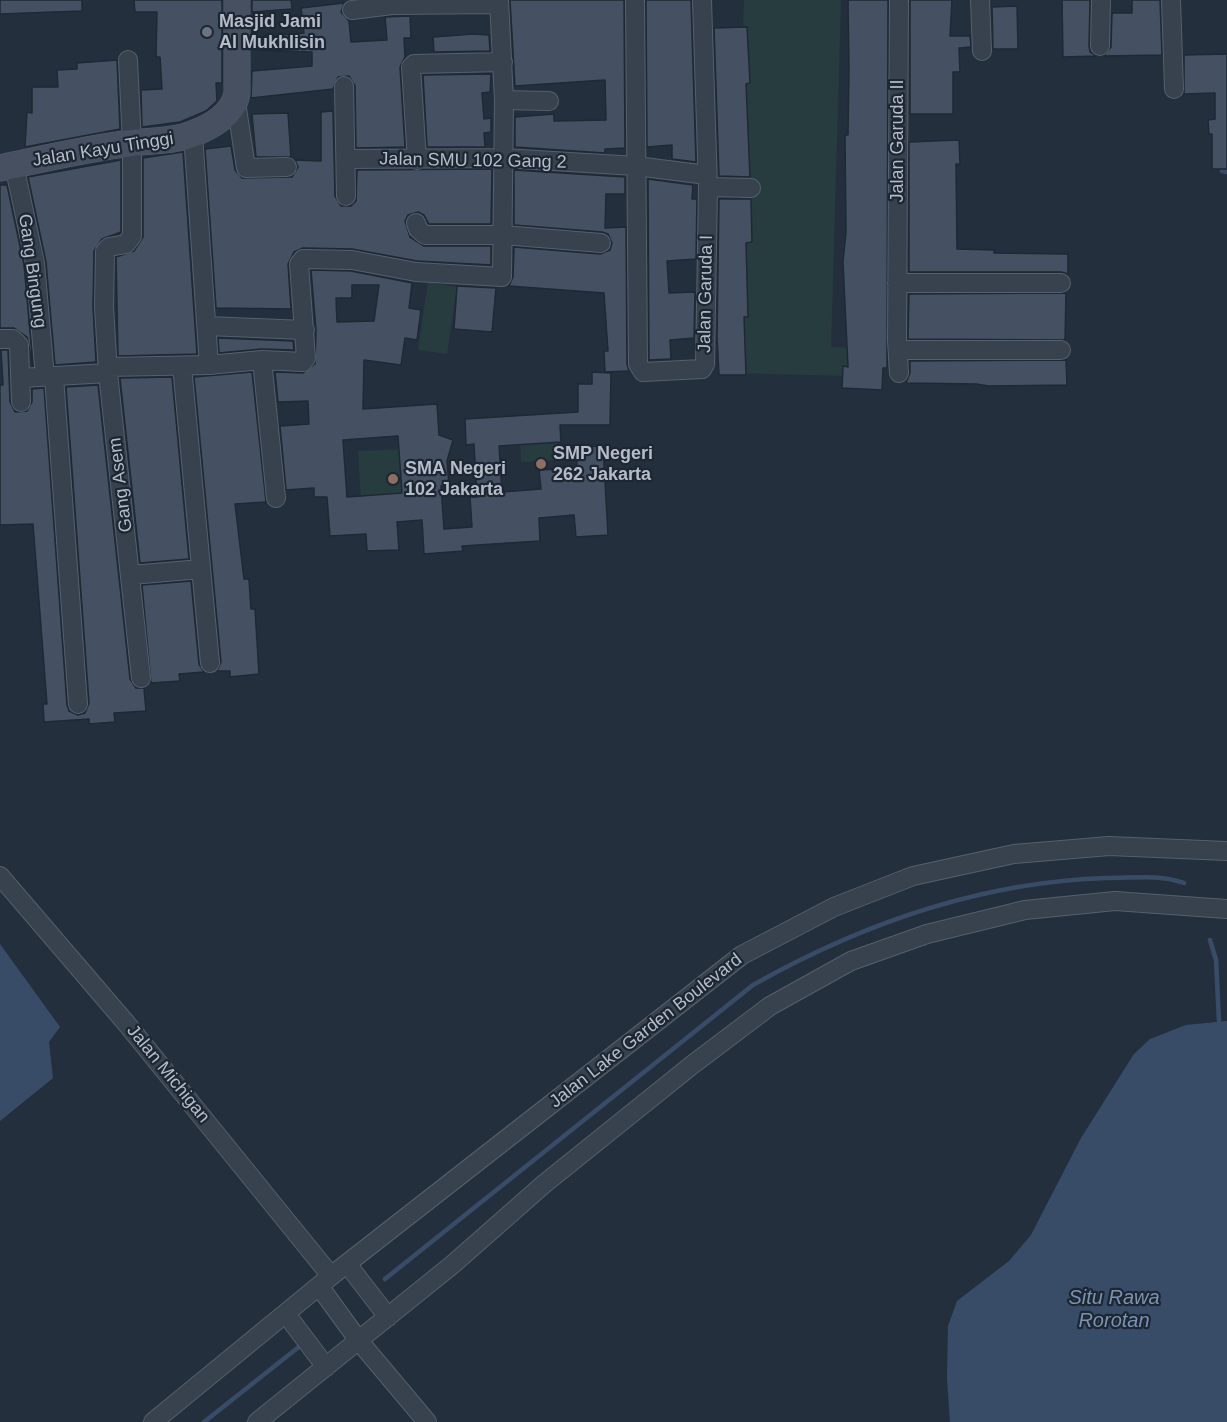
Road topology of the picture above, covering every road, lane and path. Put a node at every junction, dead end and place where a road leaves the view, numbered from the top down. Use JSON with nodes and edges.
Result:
{"nodes":[{"id":1,"x":237,"y":0,"type":"edge"},
{"id":2,"x":635,"y":0,"type":"edge"},
{"id":3,"x":702,"y":0,"type":"edge"},
{"id":4,"x":899,"y":0,"type":"edge"},
{"id":5,"x":980,"y":0,"type":"edge"},
{"id":6,"x":1101,"y":0,"type":"edge"},
{"id":7,"x":1171,"y":0,"type":"edge"},
{"id":8,"x":499,"y":2,"type":"edge"},
{"id":9,"x":352,"y":10,"type":"dead end"},
{"id":10,"x":1100,"y":46,"type":"dead end"},
{"id":11,"x":982,"y":51,"type":"dead end"},
{"id":12,"x":128,"y":60,"type":"dead end"},
{"id":13,"x":503,"y":62,"type":"junction"},
{"id":14,"x":344,"y":86,"type":"dead end"},
{"id":15,"x":1174,"y":89,"type":"dead end"},
{"id":16,"x":504,"y":100,"type":"junction"},
{"id":17,"x":549,"y":101,"type":"dead end"},
{"id":18,"x":236,"y":102,"type":"junction"},
{"id":19,"x":194,"y":134,"type":"junction"},
{"id":20,"x":132,"y":143,"type":"junction"},
{"id":21,"x":503,"y":158,"type":"junction"},
{"id":22,"x":346,"y":159,"type":"junction"},
{"id":23,"x":417,"y":160,"type":"junction"},
{"id":24,"x":287,"y":166,"type":"dead end"},
{"id":25,"x":636,"y":166,"type":"junction"},
{"id":26,"x":7,"y":167,"type":"edge"},
{"id":27,"x":707,"y":181,"type":"junction"},
{"id":28,"x":751,"y":188,"type":"dead end"},
{"id":29,"x":346,"y":196,"type":"dead end"},
{"id":30,"x":416,"y":223,"type":"dead end"},
{"id":31,"x":503,"y":235,"type":"junction"},
{"id":32,"x":601,"y":243,"type":"dead end"},
{"id":33,"x":897,"y":283,"type":"junction"},
{"id":34,"x":1061,"y":283,"type":"dead end"},
{"id":35,"x":207,"y":326,"type":"junction"},
{"id":36,"x":305,"y":330,"type":"junction"},
{"id":37,"x":0,"y":339,"type":"edge"},
{"id":38,"x":898,"y":350,"type":"junction"},
{"id":39,"x":1061,"y":350,"type":"dead end"},
{"id":40,"x":262,"y":360,"type":"junction"},
{"id":41,"x":209,"y":365,"type":"junction"},
{"id":42,"x":182,"y":366,"type":"junction"},
{"id":43,"x":107,"y":370,"type":"junction"},
{"id":44,"x":899,"y":373,"type":"dead end"},
{"id":45,"x":50,"y":377,"type":"junction"},
{"id":46,"x":20,"y":378,"type":"junction"},
{"id":47,"x":21,"y":402,"type":"dead end"},
{"id":48,"x":276,"y":498,"type":"dead end"},
{"id":49,"x":201,"y":569,"type":"junction"},
{"id":50,"x":131,"y":575,"type":"junction"},
{"id":51,"x":210,"y":663,"type":"dead end"},
{"id":52,"x":141,"y":678,"type":"dead end"},
{"id":53,"x":78,"y":704,"type":"dead end"},
{"id":54,"x":1227,"y":850,"type":"edge"},
{"id":55,"x":0,"y":876,"type":"edge"},
{"id":56,"x":1227,"y":909,"type":"edge"},
{"id":57,"x":348,"y":1265,"type":"junction"},
{"id":58,"x":325,"y":1281,"type":"junction"},
{"id":59,"x":286,"y":1314,"type":"junction"},
{"id":60,"x":388,"y":1317,"type":"junction"},
{"id":61,"x":359,"y":1341,"type":"junction"},
{"id":62,"x":326,"y":1367,"type":"junction"},
{"id":63,"x":153,"y":1422,"type":"edge"},
{"id":64,"x":257,"y":1422,"type":"edge"},
{"id":65,"x":426,"y":1422,"type":"edge"}],
"edges":[{"from":1,"to":18,"type":"street"},
{"from":2,"to":25,"type":"street","name":"Jalan Garuda I"},
{"from":3,"to":27,"type":"street","name":"Jalan Garuda I"},
{"from":4,"to":33,"type":"street","name":"Jalan Garuda II"},
{"from":5,"to":11,"type":"street"},
{"from":6,"to":10,"type":"street"},
{"from":7,"to":15,"type":"street"},
{"from":8,"to":9,"type":"street"},
{"from":8,"to":13,"type":"street"},
{"from":12,"to":20,"type":"street"},
{"from":13,"to":16,"type":"street"},
{"from":13,"to":23,"type":"street"},
{"from":14,"to":22,"type":"street"},
{"from":16,"to":17,"type":"street"},
{"from":16,"to":21,"type":"street"},
{"from":18,"to":19,"type":"street","name":"Jalan Kayu Tinggi"},
{"from":18,"to":24,"type":"street"},
{"from":19,"to":20,"type":"street","name":"Jalan Kayu Tinggi"},
{"from":19,"to":35,"type":"street"},
{"from":20,"to":26,"type":"street","name":"Jalan Kayu Tinggi"},
{"from":20,"to":43,"type":"street","name":"Gang Asem"},
{"from":21,"to":23,"type":"street","name":"Jalan SMU 102 Gang 2"},
{"from":21,"to":25,"type":"street","name":"Jalan SMU 102 Gang 2"},
{"from":21,"to":31,"type":"street"},
{"from":22,"to":23,"type":"street","name":"Jalan SMU 102 Gang 2"},
{"from":22,"to":29,"type":"street"},
{"from":25,"to":27,"type":"street","name":"Jalan SMU 102 Gang 2"},
{"from":25,"to":27,"type":"street","name":"Jalan Garuda I"},
{"from":26,"to":45,"type":"street","name":"Gang Bingung"},
{"from":27,"to":28,"type":"street","name":"Jalan SMU 102 Gang 2"},
{"from":30,"to":31,"type":"street"},
{"from":31,"to":32,"type":"street"},
{"from":31,"to":36,"type":"street"},
{"from":33,"to":34,"type":"street"},
{"from":33,"to":38,"type":"street","name":"Jalan Garuda II"},
{"from":35,"to":36,"type":"street"},
{"from":35,"to":41,"type":"street"},
{"from":36,"to":40,"type":"street"},
{"from":37,"to":46,"type":"street"},
{"from":38,"to":39,"type":"street"},
{"from":38,"to":44,"type":"street","name":"Jalan Garuda II"},
{"from":40,"to":41,"type":"street"},
{"from":40,"to":48,"type":"street"},
{"from":41,"to":42,"type":"street"},
{"from":42,"to":43,"type":"street"},
{"from":42,"to":49,"type":"street"},
{"from":43,"to":45,"type":"street"},
{"from":43,"to":50,"type":"street","name":"Gang Asem"},
{"from":45,"to":46,"type":"street"},
{"from":45,"to":53,"type":"street","name":"Gang Bingung"},
{"from":46,"to":47,"type":"street"},
{"from":49,"to":50,"type":"street"},
{"from":49,"to":51,"type":"street"},
{"from":50,"to":52,"type":"street","name":"Gang Asem"},
{"from":54,"to":57,"type":"street","name":"Jalan Lake Garden Boulevard"},
{"from":55,"to":58,"type":"street","name":"Jalan Michigan"},
{"from":56,"to":60,"type":"street"},
{"from":57,"to":58,"type":"street","name":"Jalan Lake Garden Boulevard"},
{"from":57,"to":60,"type":"street"},
{"from":58,"to":59,"type":"street","name":"Jalan Lake Garden Boulevard"},
{"from":58,"to":61,"type":"street","name":"Jalan Michigan"},
{"from":59,"to":62,"type":"street"},
{"from":59,"to":63,"type":"street","name":"Jalan Lake Garden Boulevard"},
{"from":60,"to":61,"type":"street"},
{"from":61,"to":62,"type":"street"},
{"from":61,"to":65,"type":"street","name":"Jalan Michigan"},
{"from":62,"to":64,"type":"street"}]}
